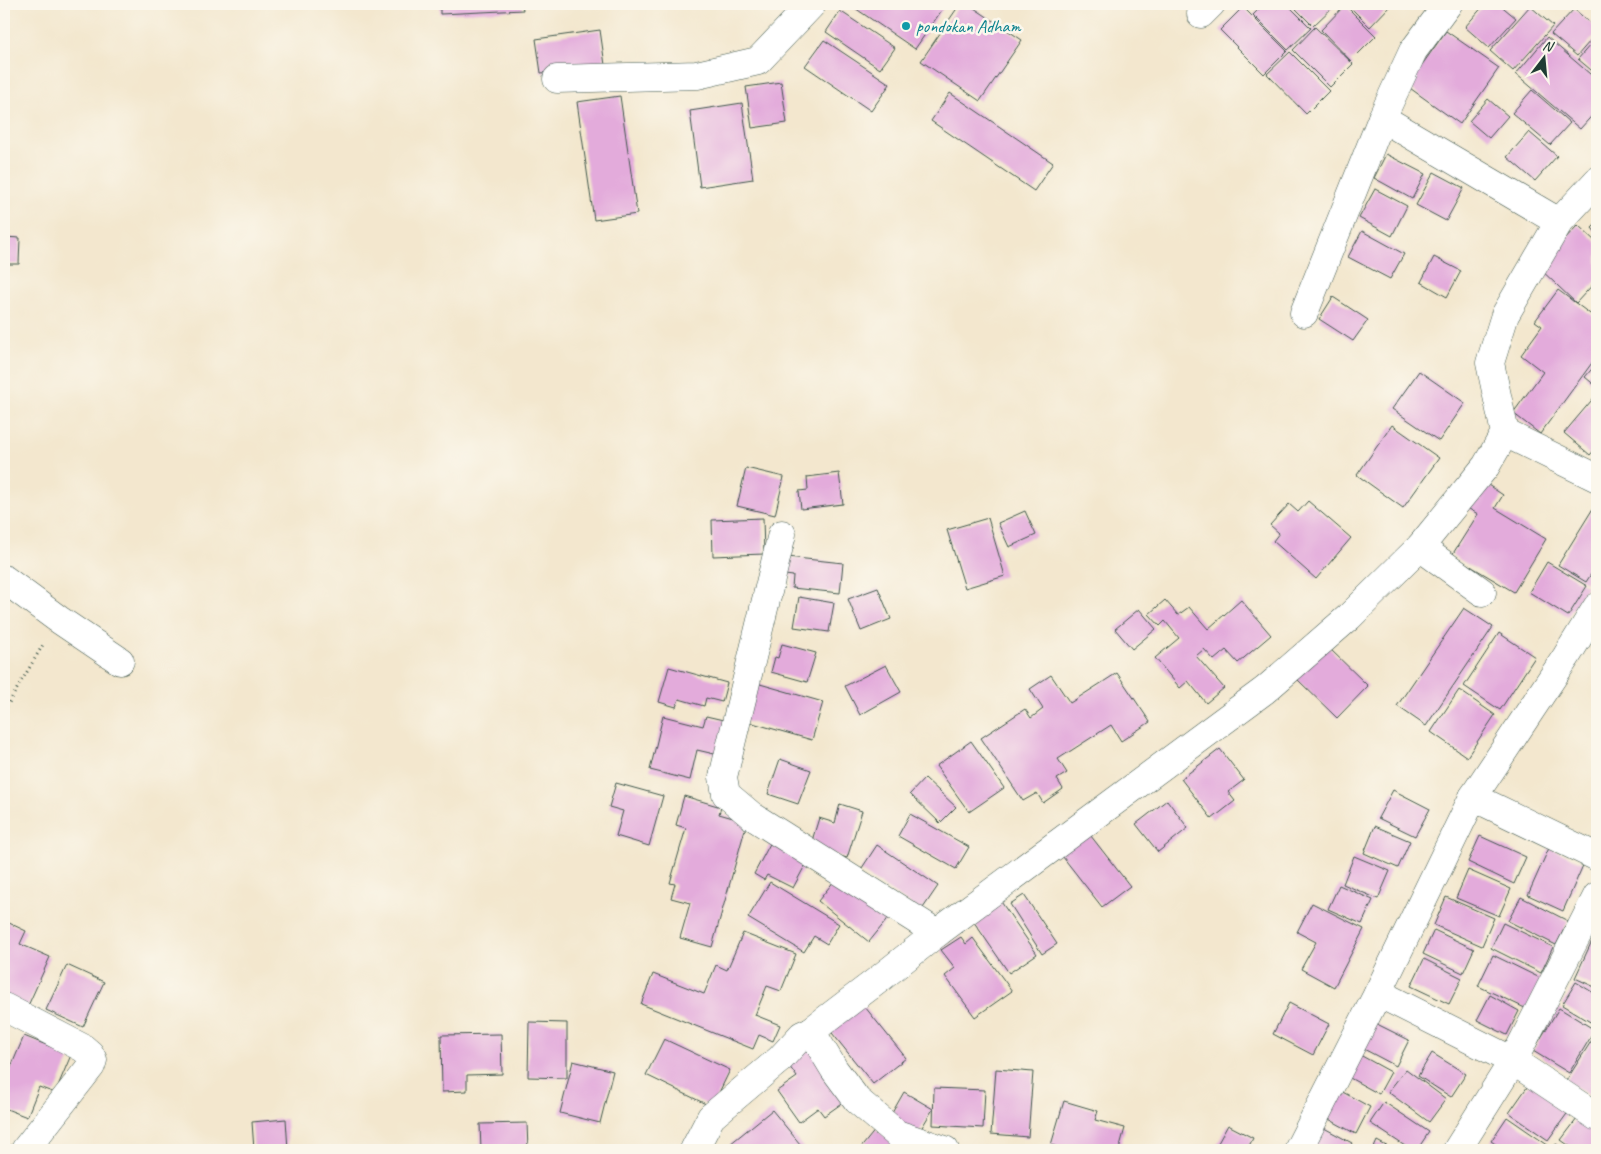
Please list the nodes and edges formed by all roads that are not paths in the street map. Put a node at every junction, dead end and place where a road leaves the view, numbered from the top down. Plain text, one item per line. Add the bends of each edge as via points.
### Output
1 (812, 4) edge
2 (1448, 4) edge
3 (556, 79) dead end
4 (1382, 118) junction
5 (1597, 181) edge
6 (1559, 222) junction
7 (1304, 313) dead end
8 (1505, 433) junction
9 (1593, 470) edge
10 (782, 534) dead end
11 (1420, 547) junction
12 (4, 579) edge
13 (1482, 592) dead end
14 (1597, 607) edge
15 (120, 661) dead end
16 (1474, 797) junction
17 (1597, 857) edge
18 (1597, 896) edge
19 (937, 933) junction
20 (1378, 993) junction
21 (4, 1007) edge
22 (812, 1031) junction
23 (1513, 1061) junction
24 (1597, 1117) edge
25 (25, 1150) edge
26 (694, 1150) edge
27 (945, 1150) edge
28 (1298, 1150) edge
29 (1457, 1150) edge

1 - 3 street via 758,61 697,75
2 - 4 street via 1413,51
4 - 6 street
4 - 7 street
5 - 6 street
6 - 8 street via 1505,315 1490,363
8 - 9 street
8 - 11 street via 1486,466
10 - 19 street via 723,778 726,794 752,816
11 - 13 street
11 - 19 street via 1349,617 1265,690
12 - 15 street
14 - 16 street
16 - 17 street
16 - 20 street
18 - 23 street
19 - 22 street
20 - 23 street
20 - 28 street
21 - 25 street via 83,1048 93,1060
22 - 26 street via 802,1035 780,1059 711,1117
22 - 27 street via 851,1092 869,1111 897,1134
23 - 24 street
23 - 29 street

